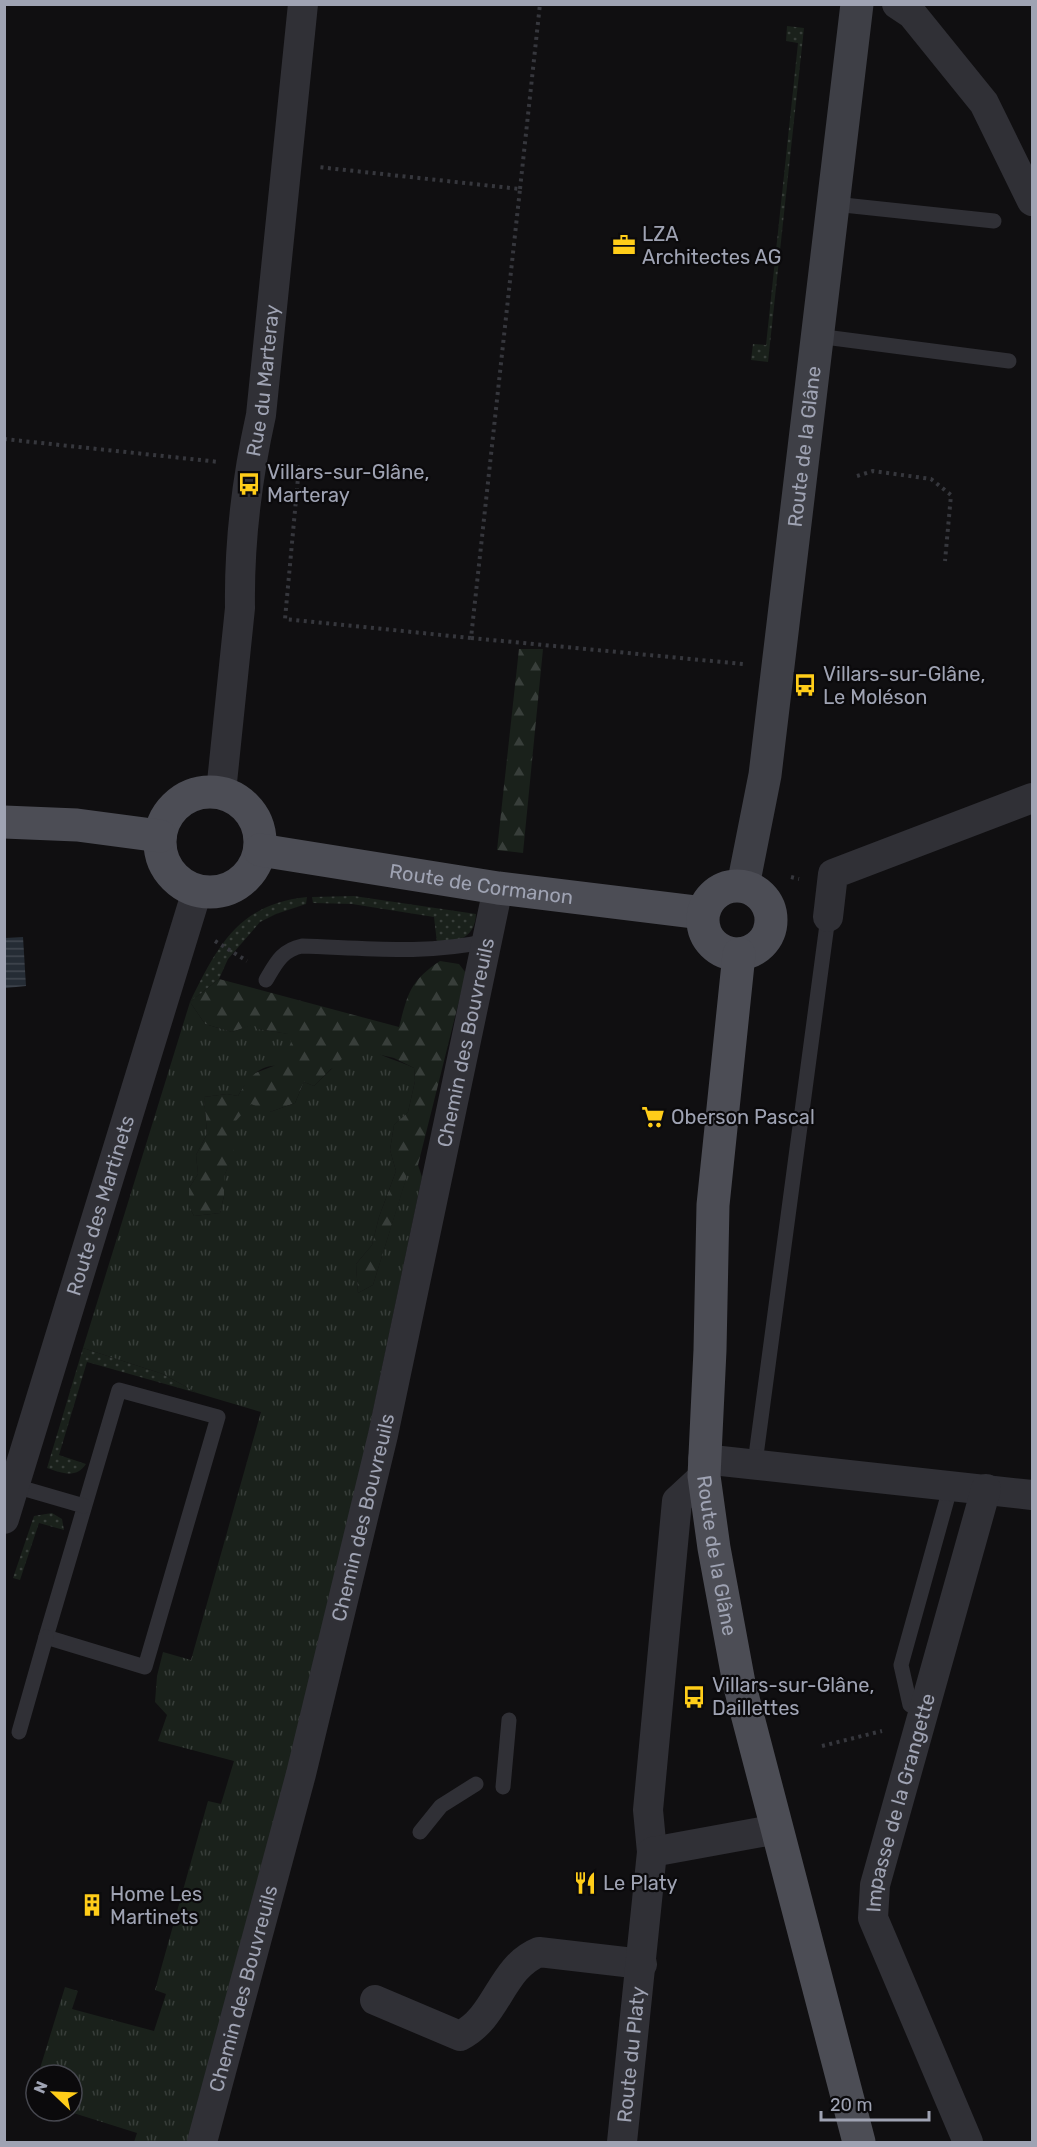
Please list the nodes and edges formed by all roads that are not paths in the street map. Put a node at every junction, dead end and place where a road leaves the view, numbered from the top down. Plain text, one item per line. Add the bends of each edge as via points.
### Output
1 (303, 4) edge
2 (857, 4) edge
3 (897, 4) edge
4 (1032, 201) edge
5 (834, 204) junction
6 (994, 221) dead end
7 (817, 336) junction
8 (1009, 361) dead end
9 (221, 792) junction
10 (1032, 798) edge
11 (4, 822) edge
12 (160, 836) junction
13 (260, 850) junction
14 (743, 886) junction
15 (498, 888) junction
16 (197, 891) junction
17 (704, 913) junction
18 (828, 917) joint
19 (487, 941) junction
20 (739, 954) junction
21 (266, 980) dead end
22 (755, 1463) junction
23 (704, 1467) junction
24 (15, 1485) junction
25 (951, 1485) junction
26 (986, 1489) junction
27 (1032, 1495) edge
28 (84, 1506) junction
29 (4, 1519) edge
30 (46, 1637) junction
31 (910, 1705) dead end
32 (509, 1720) dead end
33 (19, 1732) dead end
34 (476, 1784) dead end
35 (503, 1787) dead end
36 (778, 1830) junction
37 (420, 1832) dead end
38 (652, 1852) junction
39 (642, 1964) junction
40 (375, 2000) dead end
41 (202, 2142) edge
42 (622, 2142) edge
43 (860, 2142) edge
44 (968, 2142) edge

1 - 9 street, Rue du Marteray via 261,415 250,465
2 - 5 main road, Route de la Glâne
3 - 4 street via 912,14 984,103
5 - 6 lane
5 - 7 main road, Route de la Glâne
7 - 8 lane
7 - 14 main road, Route de la Glâne via 765,775
9 - 12 main road via 200,792 181,800 167,816
9 - 13 main road via 252,813 259,831
10 - 18 street via 833,874
11 - 12 main road via 77,825
12 - 16 main road via 161,854 168,870
13 - 15 main road, Route de Cormanon
13 - 16 main road via 253,870 238,884 218,892
14 - 17 main road via 718,891
14 - 20 main road via 762,897 771,916 766,937 750,952
15 - 17 main road, Route de Cormanon
15 - 19 street, Chemin des Bouvreuils
16 - 24 street, Route des Martinets
17 - 20 main road via 704,929 711,943 724,952
18 - 22 lane
19 - 21 lane via 441,949 302,946 282,955
19 - 41 street, Chemin des Bouvreuils via 383,1435 301,1774
20 - 23 main road, Route de la Glâne via 713,1204
22 - 23 street
22 - 25 street
23 - 36 main road, Route de la Glâne via 714,1548 739,1683
23 - 38 street, Route du Platy via 677,1501 648,1810
24 - 28 lane
24 - 29 street, Route des Martinets
25 - 26 street
25 - 31 lane via 901,1665
26 - 27 street
26 - 44 street, Impasse de la Grangette via 875,1885 873,1918
28 - 30 lane
28 - 30 lane via 119,1390 218,1417 145,1667
30 - 33 lane
32 - 35 lane
34 - 37 lane via 441,1806
36 - 38 street
36 - 43 main road, Route de la Glâne
38 - 39 street, Route du Platy
39 - 40 street, Route du Platy via 538,1952 523,1958 475,2028 460,2036
39 - 42 street, Route du Platy

